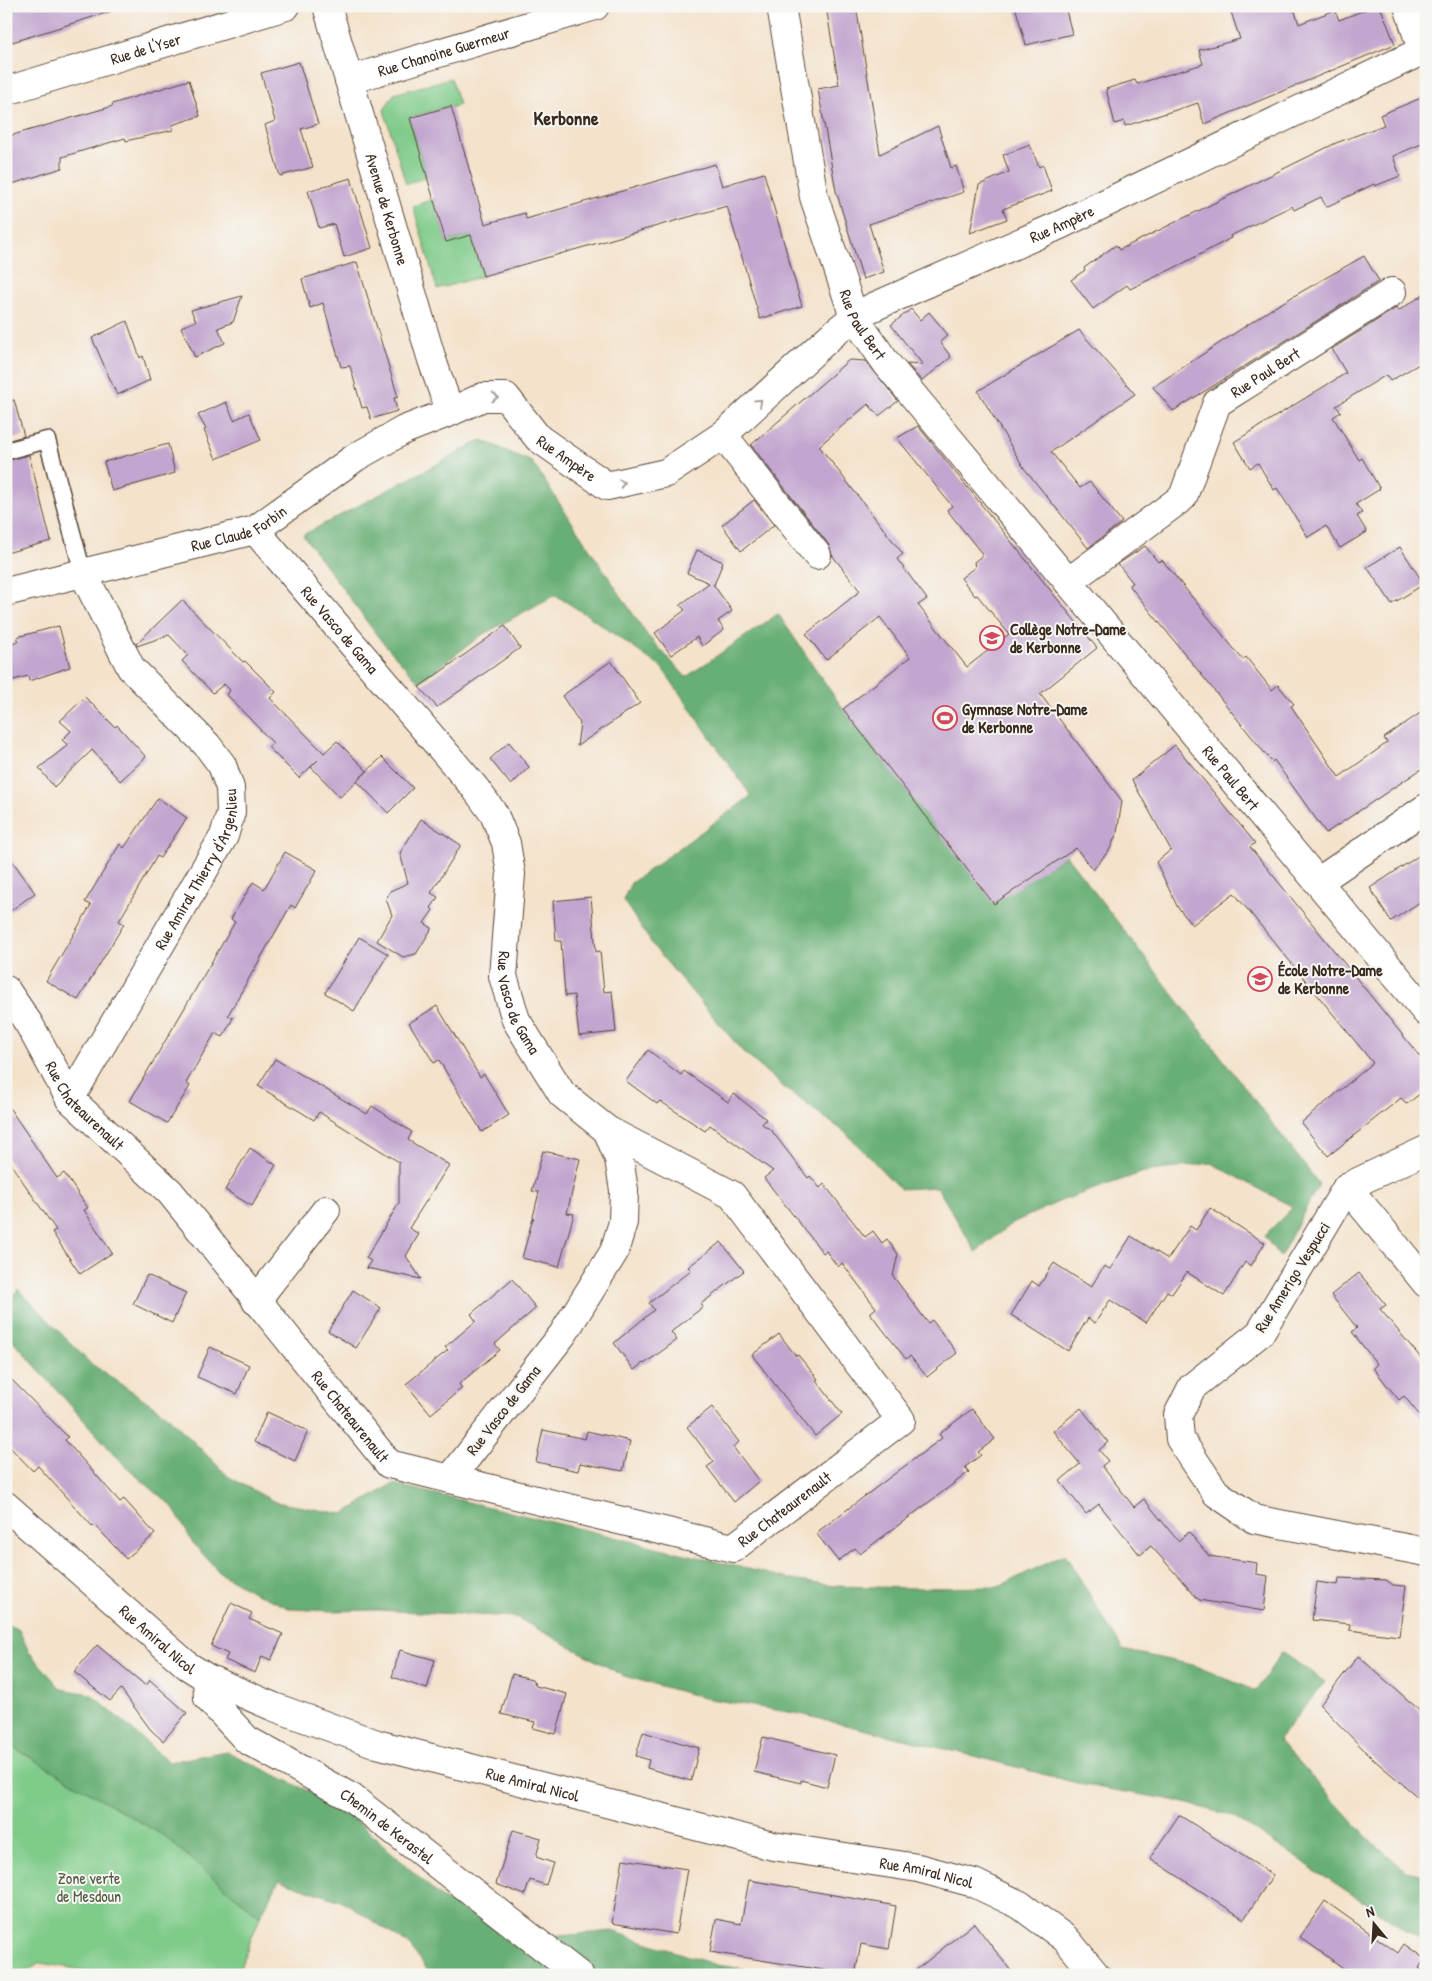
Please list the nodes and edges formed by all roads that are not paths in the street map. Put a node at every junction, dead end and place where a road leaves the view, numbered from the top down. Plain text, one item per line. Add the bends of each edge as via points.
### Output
1 (286, 6) edge
2 (327, 6) edge
3 (595, 6) edge
4 (781, 6) edge
5 (1408, 6) edge
6 (1424, 50) edge
7 (349, 80) junction
8 (6, 91) edge
9 (1392, 292) dead end
10 (854, 317) junction
11 (450, 412) junction
12 (723, 436) junction
13 (6, 451) edge
14 (255, 530) junction
15 (817, 555) dead end
16 (83, 573) junction
17 (1068, 582) junction
18 (6, 592) edge
19 (1426, 808) edge
20 (1319, 882) junction
21 (6, 990) edge
22 (1426, 1012) edge
23 (70, 1100) junction
24 (607, 1130) junction
25 (1426, 1150) edge
26 (1347, 1187) junction
27 (326, 1210) dead end
28 (1426, 1283) edge
29 (256, 1301) junction
30 (450, 1479) junction
31 (6, 1506) edge
32 (1426, 1552) edge
33 (207, 1678) junction
34 (579, 1975) edge
35 (1096, 1975) edge

1 - 8 street, Rue de l'Yser
2 - 7 street, Avenue de Kerbonne
3 - 7 street, Rue Chanoine Guermeur
4 - 10 street, Rue Paul Bert via 814,197
5 - 6 street
6 - 10 street, Rue Ampère via 1060,225
7 - 11 street, Avenue de Kerbonne
9 - 17 street, Rue Paul Bert via 1217,403 1183,497
12 -> 10 street, Rue Ampère
10 - 17 street, Rue Paul Bert via 887,364
11 -> 12 street, Rue Ampère via 482,397 506,397 538,438 607,486 666,473
11 - 14 street, Rue Claude Forbin via 404,430 356,457
12 - 15 street
13 - 16 lane via 47,440
14 - 16 street, Rue Claude Forbin
14 - 24 street, Rue Vasco de Gama via 494,814 506,843 511,874 503,976 516,1020 562,1094
16 - 18 street, Rue Claude Forbin
16 - 23 street, Rue Amiral Thierry d'Argenlieu via 131,668 207,745 222,765 230,788 231,812 224,836
17 - 20 street, Rue Paul Bert
19 - 20 street
20 - 22 street, Rue Paul Bert
21 - 23 street, Rue Chateaurenault via 29,1024
23 - 29 street, Rue Chateaurenault via 170,1192
24 - 30 street, Rue Vasco de Gama via 619,1159 624,1190 623,1222 614,1252 563,1334
24 - 30 street, Rue Chateaurenault via 732,1195 901,1420 733,1548
25 - 26 street
26 - 28 street
26 - 32 street, Rue Amerigo Vespucci via 1260,1333 1192,1387 1178,1415 1180,1439 1216,1494 1254,1519
27 - 29 street
29 - 30 street, Rue Chateaurenault via 389,1464
31 - 33 street, Rue Amiral Nicol via 188,1666
33 - 34 street, Chemin de Kerastel via 208,1698 246,1740 352,1798
33 - 35 street, Rue Amiral Nicol via 274,1707 377,1744 773,1846 918,1868 974,1883 1020,1905 1066,1939

